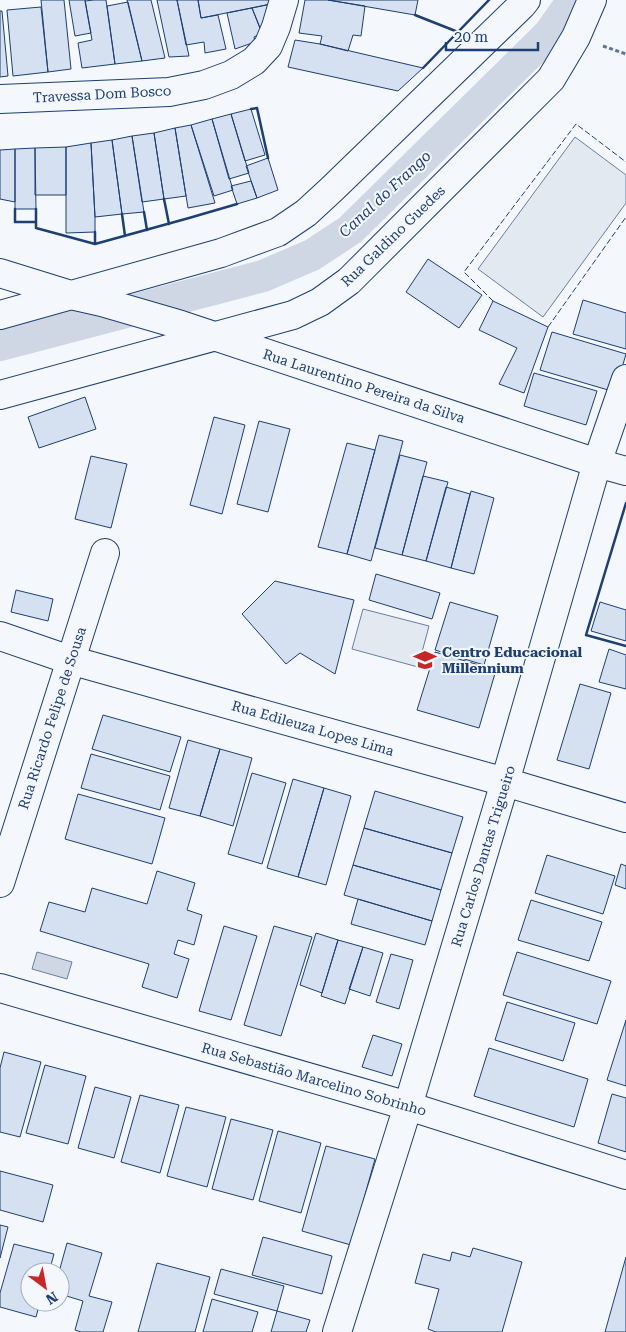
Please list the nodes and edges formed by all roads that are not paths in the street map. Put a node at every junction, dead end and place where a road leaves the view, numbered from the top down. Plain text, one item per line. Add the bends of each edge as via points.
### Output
1 (284, 0) edge
2 (526, 0) edge
3 (592, 0) edge
4 (0, 98) edge
5 (0, 273) edge
6 (71, 295) junction
7 (0, 315) edge
8 (215, 336) junction
9 (626, 379) edge
10 (0, 395) edge
11 (597, 463) junction
12 (626, 471) edge
13 (105, 553) dead end
14 (0, 636) edge
15 (70, 660) junction
16 (505, 782) junction
17 (626, 818) edge
18 (0, 883) edge
19 (0, 988) edge
20 (408, 1106) junction
21 (626, 1175) edge
22 (337, 1332) edge

1 - 4 street, Travessa Dom Bosco via 268,46 254,61 204,86 169,92
2 - 6 street via 332,189 306,213 278,232 221,253
3 - 8 street, Rua Galdino Guedes via 576,38 551,79 349,282 320,302 293,315
5 - 6 street, Rua Laurentino Pereira da Silva
6 - 7 street
6 - 8 street, Rua Laurentino Pereira da Silva
8 - 10 street, Rua Galdino Guedes
8 - 11 street, Rua Laurentino Pereira da Silva
9 - 11 street, Rua Carlos Dantas Trigueiro
11 - 12 street, Rua Laurentino Pereira da Silva
11 - 16 street, Rua Carlos Dantas Trigueiro
13 - 15 street, Rua Ricardo Felipe de Sousa
14 - 15 street, Rua Edileuza Lopes Lima
15 - 16 street, Rua Edileuza Lopes Lima
15 - 18 street, Rua Ricardo Felipe de Sousa
16 - 17 street, Rua Edileuza Lopes Lima
16 - 20 street, Rua Carlos Dantas Trigueiro
19 - 20 street, Rua Sebastião Marcelino Sobrinho
20 - 21 street, Rua Sebastião Marcelino Sobrinho
20 - 22 street, Rua Carlos Dantas Trigueiro

